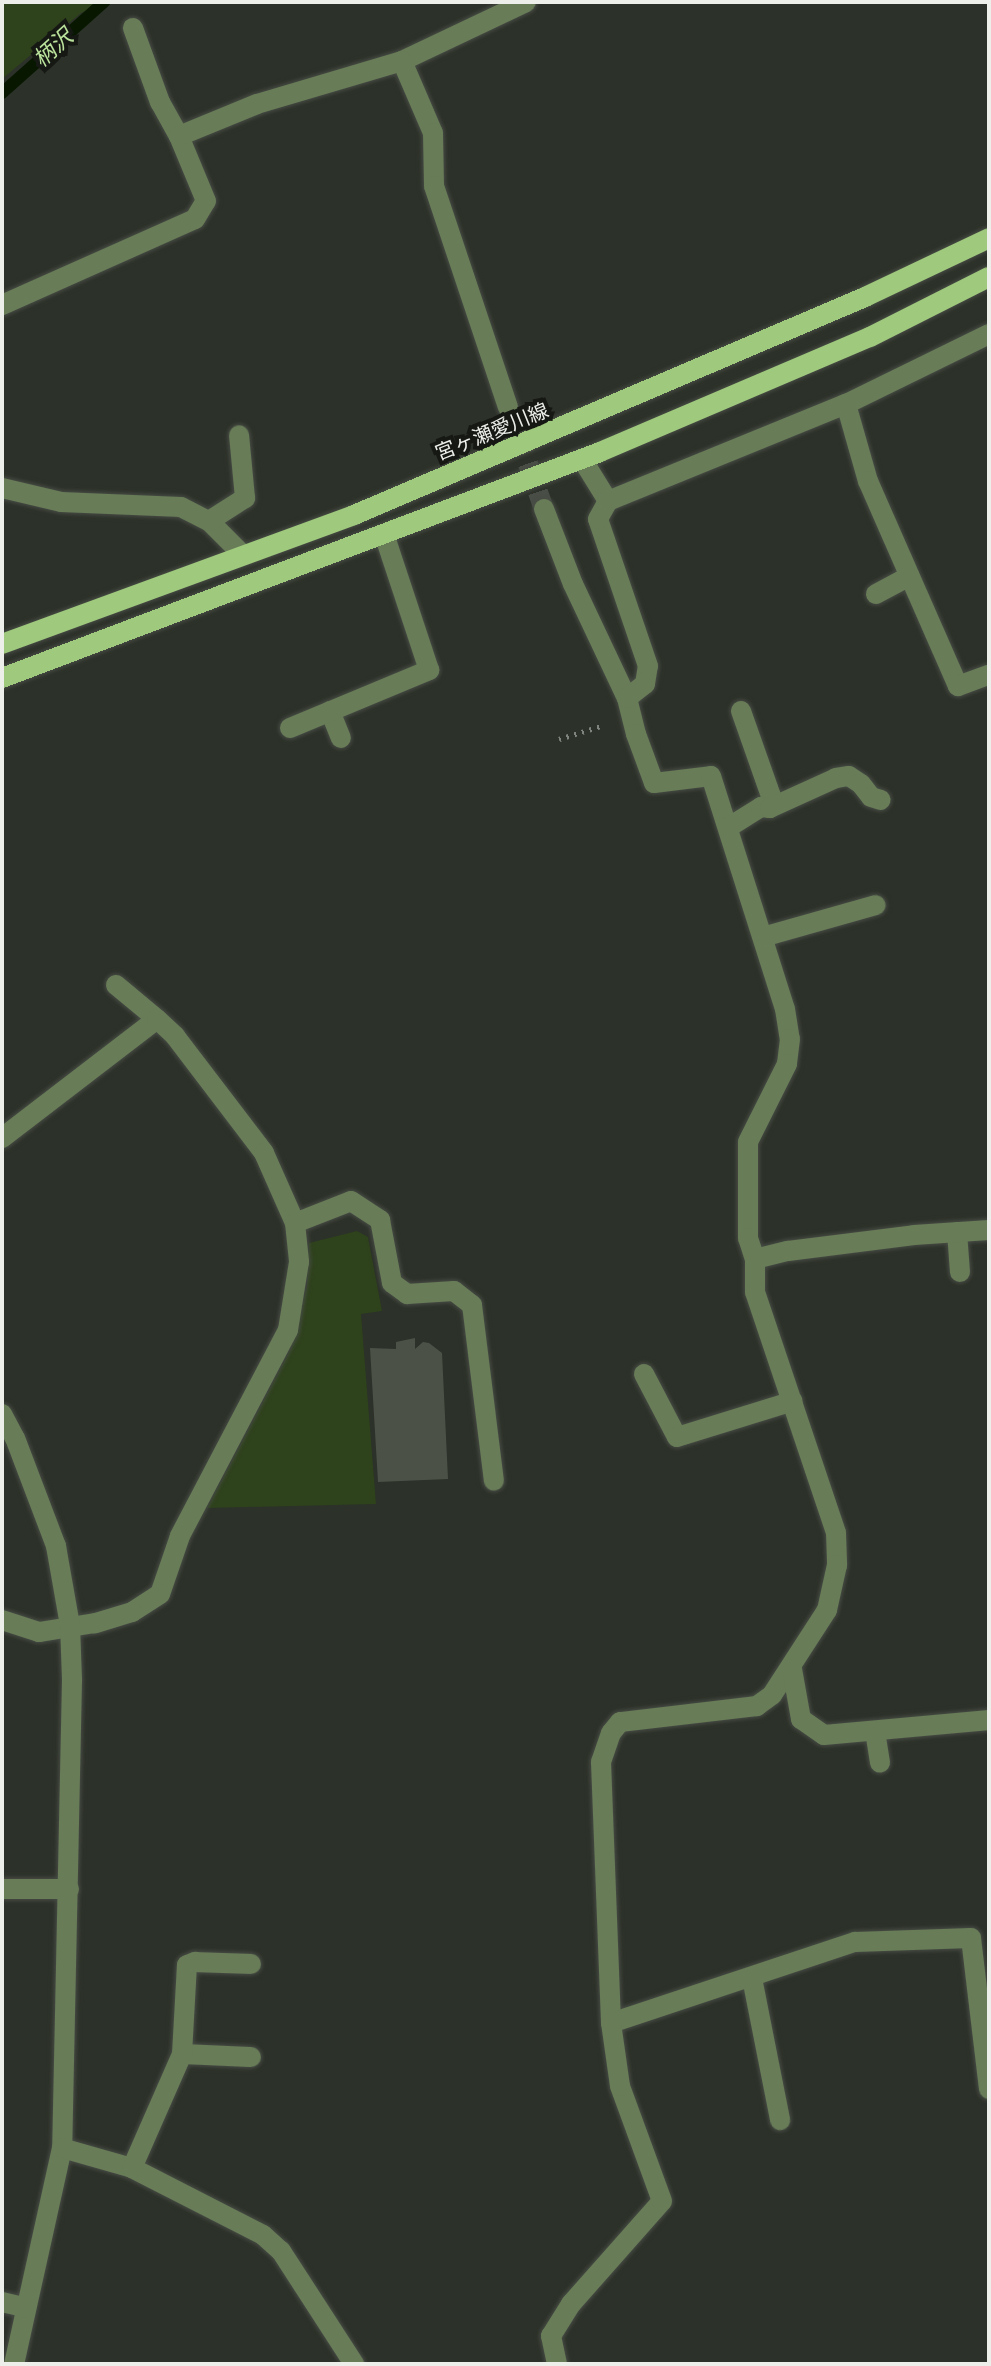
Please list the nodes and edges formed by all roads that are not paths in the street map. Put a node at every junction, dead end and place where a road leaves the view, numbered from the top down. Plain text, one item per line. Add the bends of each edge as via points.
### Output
1 (526, 2) edge
2 (484, 11) edge
3 (133, 28) dead end
4 (402, 61) junction
5 (179, 136) junction
6 (989, 238) edge
7 (989, 277) edge
8 (2, 305) edge
9 (989, 334) edge
10 (846, 404) junction
11 (508, 407) tunnel mouth
12 (239, 435) dead end
13 (582, 459) junction
14 (2, 488) edge
15 (608, 501) junction
16 (544, 509) tunnel mouth
17 (209, 521) junction
18 (384, 534) junction
19 (242, 554) junction
20 (910, 576) junction
21 (876, 594) dead end
22 (2, 644) edge
23 (989, 675) edge
24 (2, 678) edge
25 (629, 707) junction
26 (330, 711) junction
27 (741, 711) dead end
28 (290, 728) dead end
29 (341, 738) dead end
30 (881, 800) dead end
31 (770, 808) junction
32 (729, 827) junction
33 (876, 905) dead end
34 (763, 937) junction
35 (116, 985) dead end
36 (157, 1019) junction
37 (2, 1138) edge
38 (295, 1223) junction
39 (989, 1230) edge
40 (957, 1232) junction
41 (755, 1259) junction
42 (960, 1272) dead end
43 (644, 1374) dead end
44 (793, 1401) junction
45 (2, 1414) edge
46 (494, 1481) dead end
47 (2, 1620) edge
48 (70, 1625) junction
49 (792, 1669) junction
50 (989, 1720) edge
51 (875, 1731) junction
52 (880, 1763) dead end
53 (2, 1889) edge
54 (69, 1889) junction
55 (980, 1937) edge
56 (251, 1964) dead end
57 (752, 1978) junction
58 (611, 2023) junction
59 (182, 2054) junction
60 (251, 2057) dead end
61 (989, 2089) edge
62 (780, 2120) dead end
63 (62, 2148) junction
64 (132, 2168) junction
65 (2, 2302) edge
66 (24, 2307) junction
67 (14, 2364) edge
68 (354, 2364) edge
69 (557, 2364) edge

1 - 2 street
2 - 4 street
3 - 5 street via 160,102
4 - 5 street via 257,104
4 - 11 street via 433,133 434,186
5 - 8 street via 206,201 195,219
6 - 19 main road, 宮ヶ瀬愛川線 via 559,430 354,515
7 - 13 main road via 870,337
9 - 10 street
10 - 15 street
10 - 20 street via 868,481
12 - 17 street via 245,498
13 - 15 street
13 - 18 main road
14 - 17 street via 61,502 181,507
15 - 25 street via 598,519 648,666 645,684
16 - 25 street
17 - 19 street
18 - 24 main road
18 - 26 street via 429,670
19 - 22 main road, 宮ヶ瀬愛川線
20 - 21 street
20 - 23 street via 958,686
25 - 32 street via 654,783 711,776
26 - 28 street
26 - 29 street
27 - 31 street via 771,796
30 - 31 street via 849,776
31 - 32 street via 761,807
32 - 34 street
33 - 34 street
34 - 41 street via 790,1039 787,1064 748,1142 748,1238
35 - 36 street
36 - 37 street
36 - 38 street via 264,1153
38 - 46 street via 351,1201 380,1220 392,1283 407,1294 454,1291 472,1305
38 - 48 street via 299,1262 288,1330 180,1536 160,1594 132,1612
39 - 40 street
40 - 41 street
40 - 42 street
41 - 44 street via 755,1292
43 - 44 street via 677,1437
44 - 49 street via 836,1533 837,1565 827,1610
45 - 48 street via 56,1546
47 - 48 street via 39,1632
48 - 54 street
49 - 51 street via 801,1719 824,1735
49 - 58 street via 757,1706 620,1722 611,1733 601,1762
50 - 51 street
51 - 52 street
53 - 54 street
54 - 63 street
55 - 57 street via 855,1942
55 - 61 street
56 - 59 street via 187,1965
57 - 58 street
57 - 62 street
58 - 69 street via 620,2086 662,2201 564,2315 551,2336
59 - 60 street
59 - 64 street
63 - 64 street
63 - 66 street
64 - 68 street via 234,2218 272,2243
65 - 66 street
66 - 67 street

